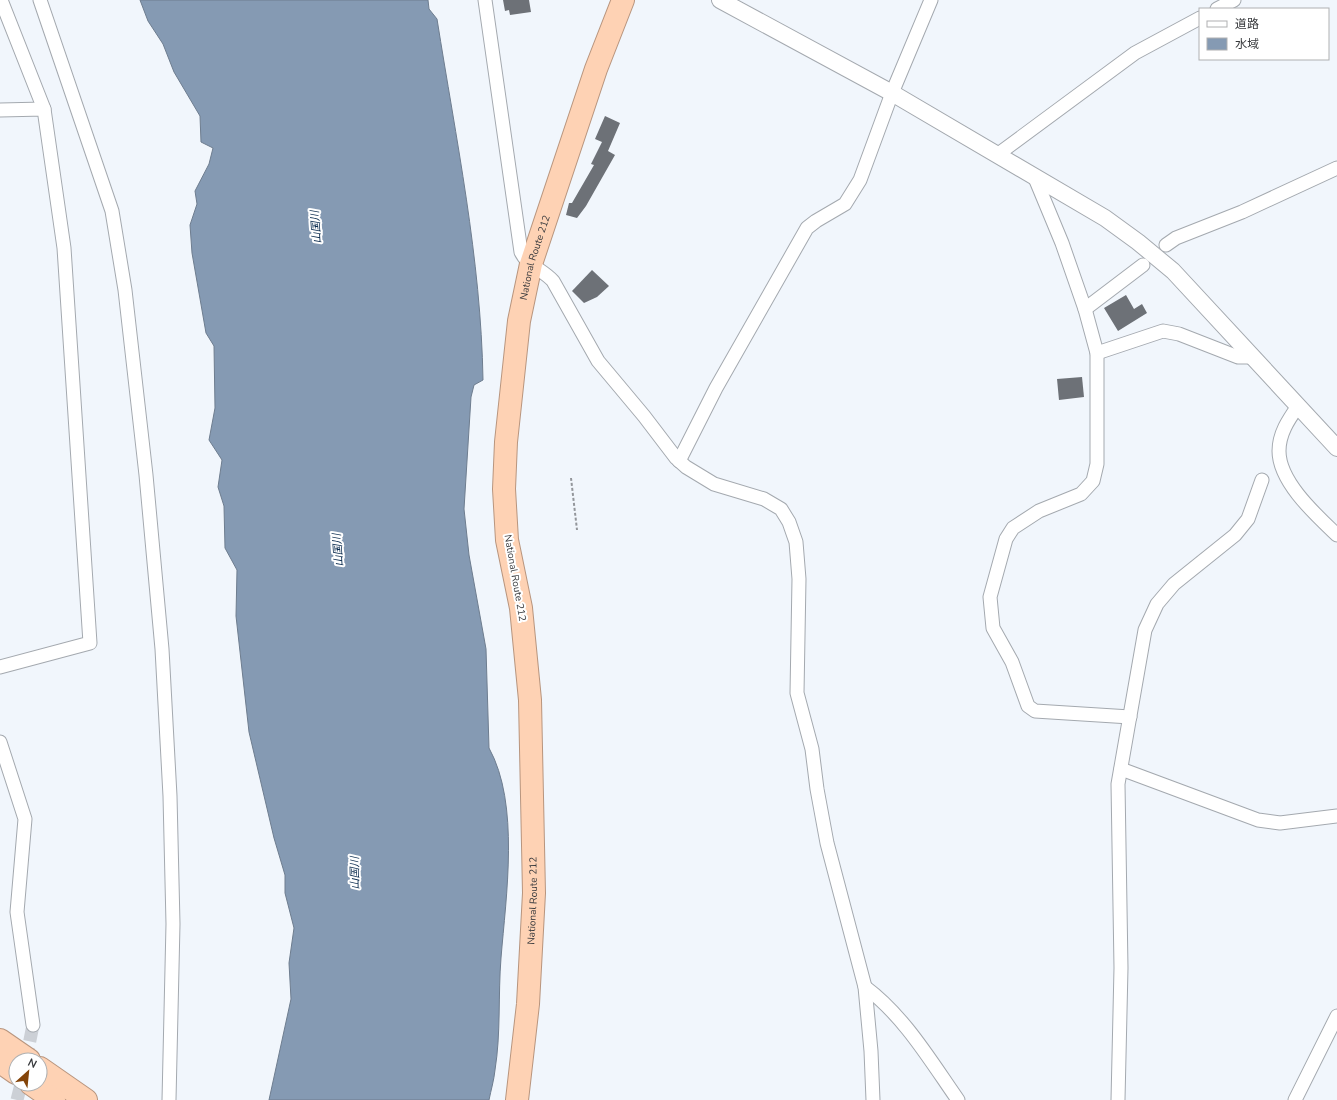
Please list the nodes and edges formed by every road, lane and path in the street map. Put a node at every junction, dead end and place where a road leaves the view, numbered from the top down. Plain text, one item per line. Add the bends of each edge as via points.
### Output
1 (1, 0) edge
2 (40, 0) edge
3 (485, 0) edge
4 (623, 0) edge
5 (720, 0) edge
6 (930, 0) edge
7 (1234, 0) edge
8 (1219, 8) edge
9 (1199, 19) edge
10 (892, 93) junction
11 (44, 109) junction
12 (0, 110) edge
13 (997, 155) junction
14 (1337, 168) edge
15 (1035, 178) junction
16 (1166, 245) dead end
17 (530, 264) junction
18 (1143, 265) dead end
19 (1085, 309) junction
20 (1097, 353) junction
21 (1254, 357) junction
22 (1298, 406) junction
23 (1337, 448) edge
24 (679, 461) junction
25 (571, 478) dead end
26 (1262, 480) dead end
27 (577, 530) dead end
28 (1337, 535) edge
29 (0, 668) edge
30 (1130, 717) junction
31 (0, 742) edge
32 (1121, 769) junction
33 (1337, 816) edge
34 (865, 987) junction
35 (1337, 1016) edge
36 (33, 1025) tunnel mouth
37 (0, 1040) edge
38 (17, 1052) edge
39 (48, 1074) edge
40 (42, 1092) edge
41 (54, 1100) edge
42 (86, 1100) edge
43 (169, 1100) edge
44 (516, 1100) edge
45 (873, 1100) edge
46 (958, 1100) edge
47 (1118, 1100) edge
48 (1295, 1100) edge

1 - 11 street
2 - 43 street via 112,211 129,321 160,633 170,796 173,924
3 - 17 street via 521,252
4 - 17 highway, National Route 212 via 596,69
5 - 10 street
6 - 10 street
7 - 8 street
9 - 13 street via 1135,53
10 - 13 street
10 - 24 street via 860,180 845,204 807,228 716,388
11 - 12 street
11 - 29 street via 64,248 90,643
13 - 15 street
14 - 16 street via 1242,212 1176,238
15 - 19 street via 1062,243
15 - 21 street via 1105,218 1138,242 1173,271
17 - 24 street via 543,271 553,281 598,361
17 - 44 highway, National Route 212 via 515,355 504,489 507,540 521,608 530,700 534,893 528,1004
18 - 19 street
19 - 20 street
20 - 21 street via 1163,332 1179,334 1238,358
20 - 30 street via 1097,464 1093,481 1081,494 1039,511 1013,528 1006,539 990,597 993,628 1012,662 1028,706 1035,711
21 - 22 street
22 - 23 street
22 - 28 street via 1287,421 1281,436 1279,451 1283,469 1297,493
24 - 34 street via 714,484 764,499 781,509 789,522 796,542 799,579 797,693 812,749 827,843
25 - 27 path
26 - 30 street via 1248,519 1235,536 1174,584 1157,604 1145,630
30 - 32 street
31 - 36 street via 25,819 17,912
32 - 33 street via 1258,820 1280,823
32 - 47 street via 1118,784 1121,968
34 - 45 street
34 - 46 street via 881,999 915,1038
35 - 48 street
37 - 38 highway
39 - 42 highway
40 - 41 highway

